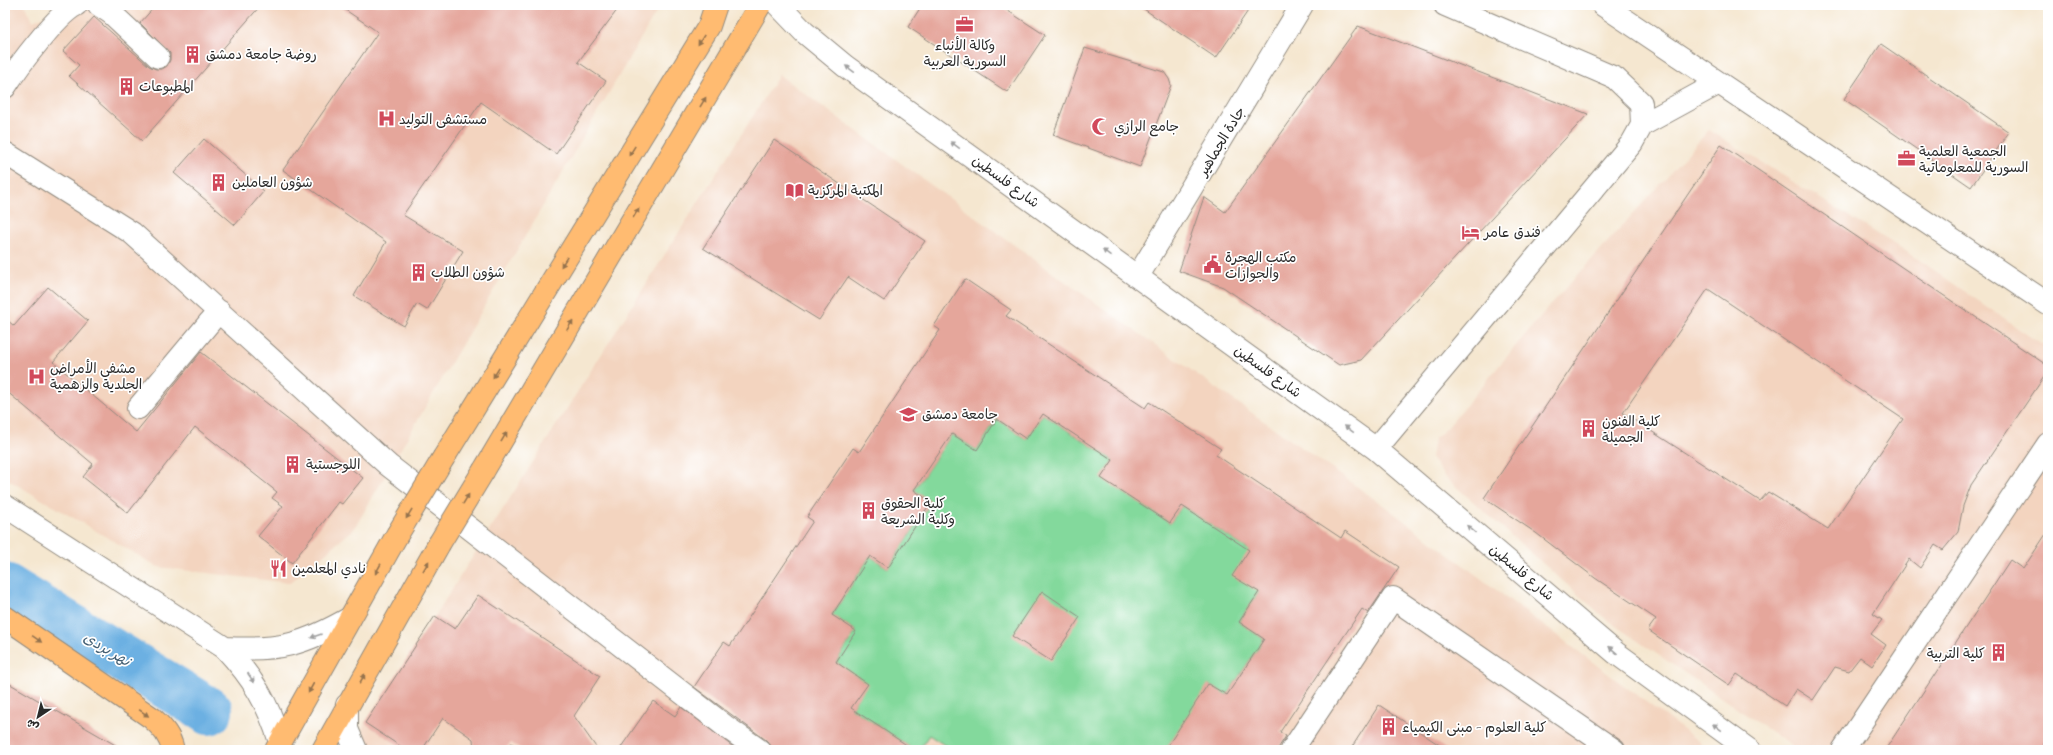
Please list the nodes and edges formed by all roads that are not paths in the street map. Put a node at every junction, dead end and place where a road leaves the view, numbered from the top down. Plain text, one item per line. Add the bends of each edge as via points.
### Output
1 (76, 5) edge
2 (99, 5) edge
3 (716, 5) edge
4 (760, 5) edge
5 (778, 5) edge
6 (1302, 5) edge
7 (1485, 5) edge
8 (1603, 5) edge
9 (1451, 8) edge
10 (158, 57) dead end
11 (1719, 83) junction
12 (5, 87) edge
13 (1642, 125) junction
14 (5, 152) edge
15 (1138, 276) junction
16 (2048, 304) edge
17 (219, 311) junction
18 (138, 408) dead end
19 (2048, 444) edge
20 (1376, 449) junction
21 (5, 506) edge
22 (5, 617) edge
23 (350, 618) junction
24 (225, 648) junction
25 (347, 705) junction
26 (173, 746) edge
27 (278, 746) edge
28 (323, 750) edge
29 (356, 750) edge
30 (760, 750) edge
31 (1292, 750) edge
32 (1614, 750) edge
33 (1749, 750) edge
34 (1843, 750) edge

1 - 12 street via 63,14
2 - 10 street
3 -> 23 main road, bridge via 709,26 444,457
25 -> 4 main road, bridge via 439,544
15 -> 5 street, شارع فلسطين via 845,66 804,32
6 - 15 street, جادة الجماهير
7 - 9 street
8 - 11 street
9 - 13 street via 1615,78 1641,103
11 - 13 street
11 - 16 street
13 - 20 street via 1632,143
14 - 17 street via 132,232
20 -> 15 street, شارع فلسطين
17 - 18 street
17 - 30 street via 388,464 724,726
19 - 34 street
33 -> 20 street, شارع فلسطين via 1616,652
21 - 24 street
22 -> 26 main road via 152,718 162,726
23 -> 24 street via 322,634 290,645 258,650
23 -> 27 main road
24 -> 27 street via 244,668 260,691 272,716
25 - 28 main road
25 - 29 street via 347,729
31 - 32 street via 1394,598

